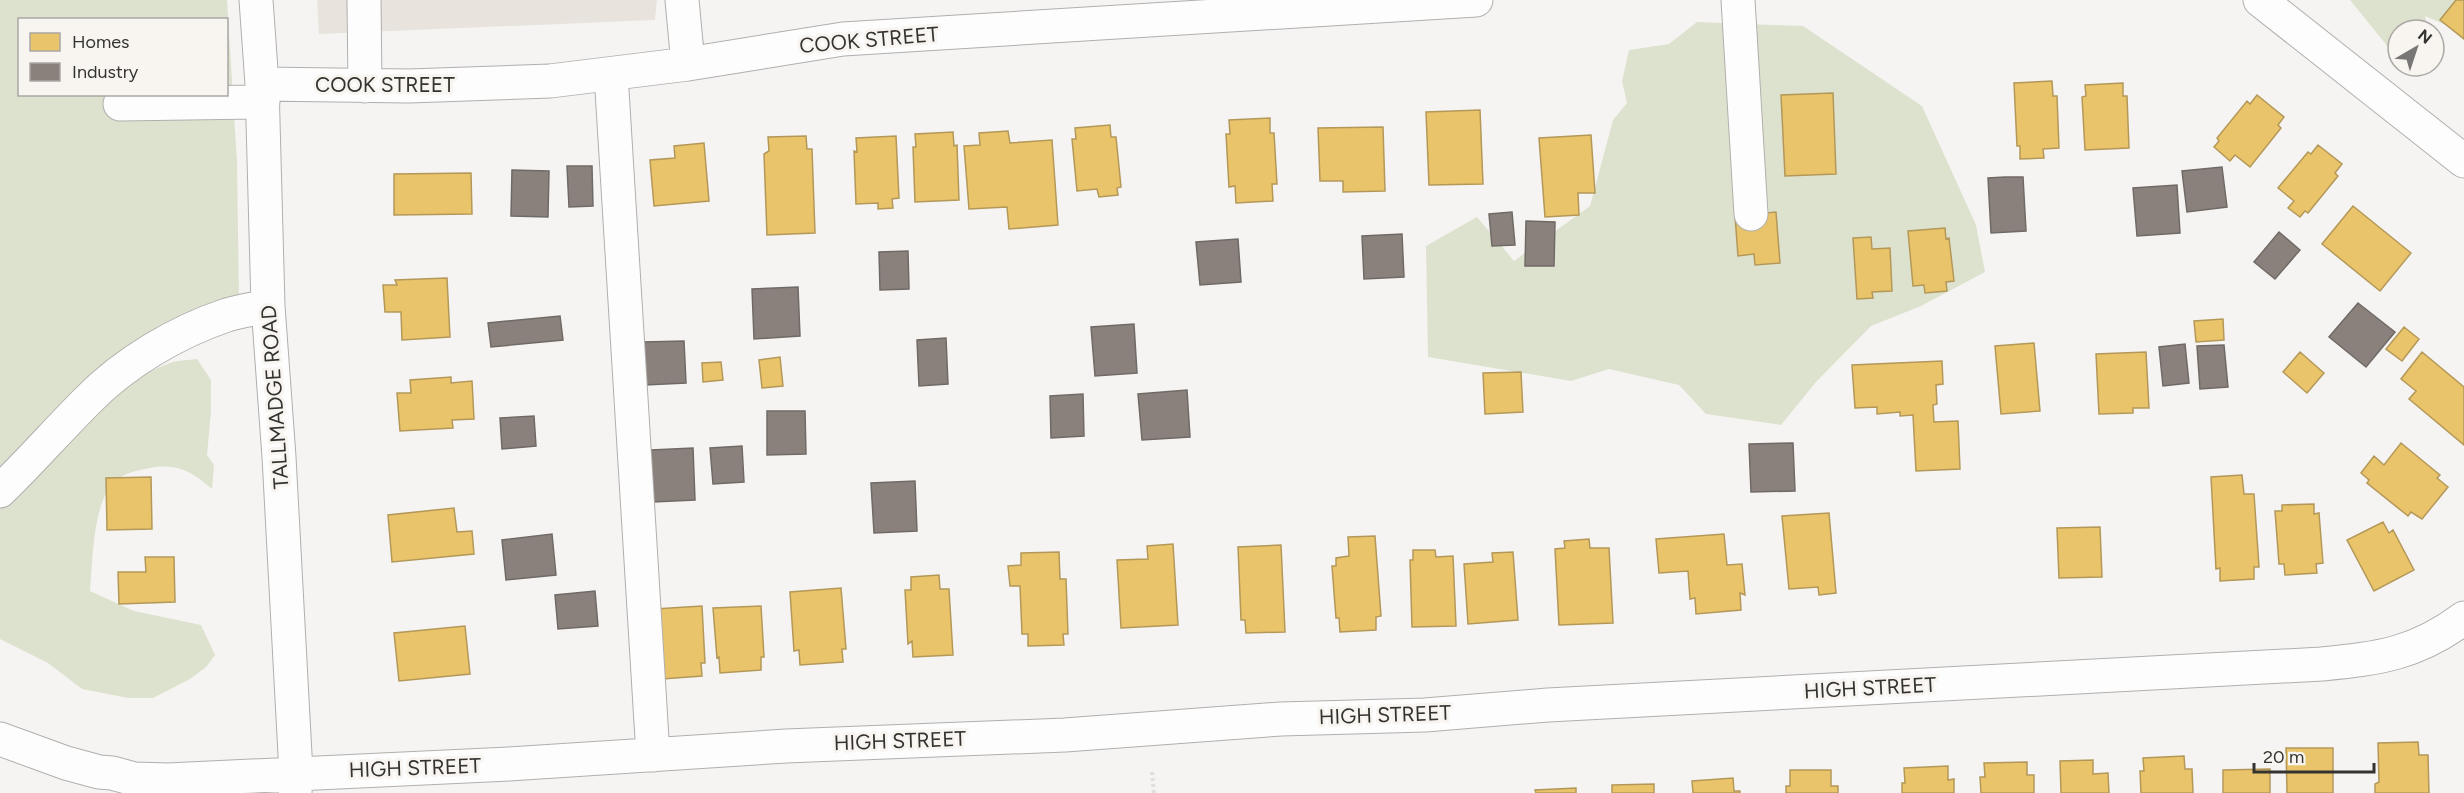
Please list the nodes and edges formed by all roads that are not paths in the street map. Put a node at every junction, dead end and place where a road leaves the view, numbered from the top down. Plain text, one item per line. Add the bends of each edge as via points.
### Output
1 (256, 0) edge
2 (364, 0) edge
3 (682, 0) edge
4 (1476, 0) edge
5 (1737, 0) edge
6 (2260, 0) edge
7 (688, 64) junction
8 (611, 74) junction
9 (365, 86) junction
10 (262, 93) junction
11 (223, 96) edge
12 (228, 96) edge
13 (120, 104) dead end
14 (2464, 160) edge
15 (1751, 214) dead end
16 (268, 306) junction
17 (0, 491) edge
18 (2464, 618) edge
19 (0, 739) edge
20 (653, 754) junction
21 (296, 783) edge
22 (153, 786) edge

1 - 10 street, TALLMADGE ROAD
2 - 9 street
3 - 7 street
4 - 7 street, COOK STREET via 843,39
5 - 15 street
6 - 14 street
7 - 8 street, COOK STREET
8 - 9 street, COOK STREET via 550,81
8 - 20 street
9 - 10 street, COOK STREET
10 - 12 street, COOK STREET
10 - 16 street, TALLMADGE ROAD
11 - 13 street, COOK STREET
16 - 17 street via 195,328 140,357 88,400
16 - 21 street, TALLMADGE ROAD
18 - 20 street, HIGH STREET via 2411,649 2374,659 2322,664 1065,735
19 - 22 street, HIGH STREET
20 - 21 street, HIGH STREET
21 - 22 street, HIGH STREET

